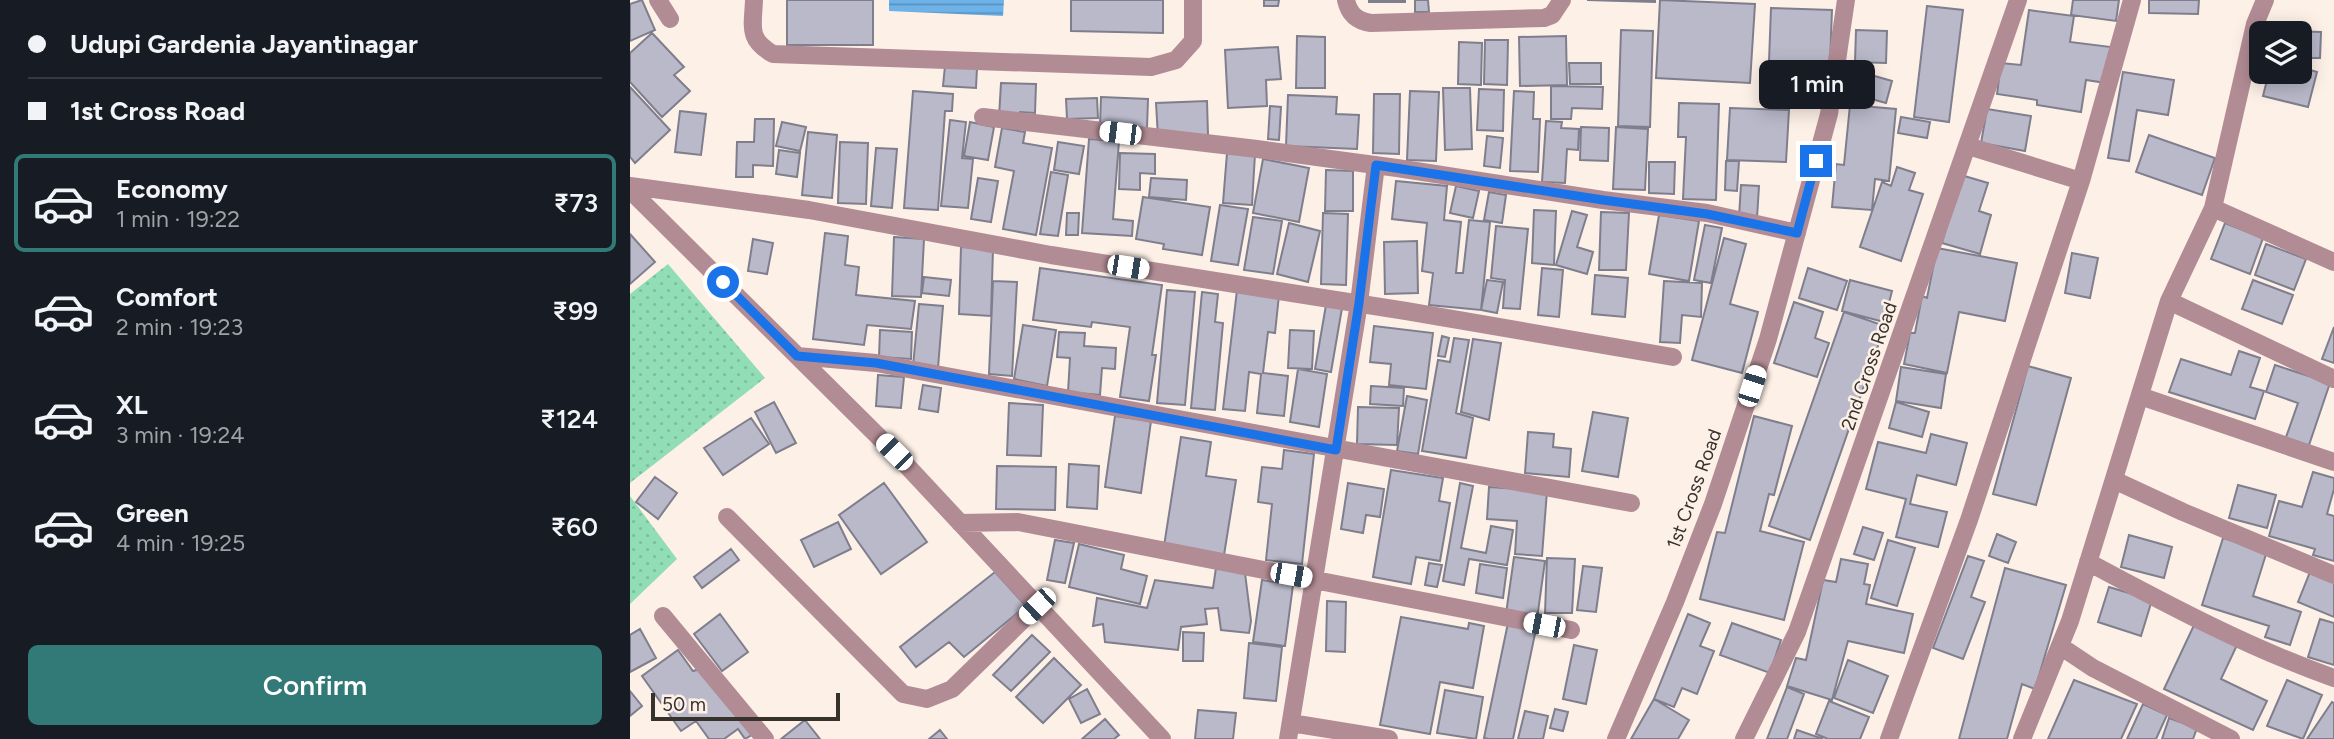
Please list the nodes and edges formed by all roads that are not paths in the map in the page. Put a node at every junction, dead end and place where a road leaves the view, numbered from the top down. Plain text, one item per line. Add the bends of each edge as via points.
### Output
1 (658, 0) edge
2 (754, 0) edge
3 (1193, 0) edge
4 (1346, 0) edge
5 (1562, 0) edge
6 (1846, 0) edge
7 (2018, 0) edge
8 (2132, 0) edge
9 (2265, 0) edge
10 (670, 19) dead end
11 (983, 117) dead end
12 (1968, 146) junction
13 (1376, 165) junction
14 (2081, 181) junction
15 (630, 188) edge
16 (2213, 208) junction
17 (1797, 233) junction
18 (2334, 262) edge
19 (2169, 302) junction
20 (1359, 303) junction
21 (797, 356) junction
22 (1673, 357) dead end
23 (2334, 379) edge
24 (2140, 396) junction
25 (1336, 450) junction
26 (2334, 462) edge
27 (2114, 480) junction
28 (1631, 503) dead end
29 (727, 517) dead end
30 (960, 523) junction
31 (2088, 562) junction
32 (2334, 575) edge
33 (1315, 579) junction
34 (1037, 606) junction
35 (663, 616) dead end
36 (1571, 630) dead end
37 (2060, 646) junction
38 (2334, 678) edge
39 (1289, 731) edge
40 (765, 739) edge
41 (1162, 739) edge
42 (1389, 739) edge
43 (1616, 739) edge
44 (1744, 739) edge
45 (1889, 739) edge
46 (2021, 739) edge
47 (2231, 739) edge

1 - 10 street
2 - 3 street via 752,35 760,47 773,54 1151,68 1176,60 1193,41
4 - 5 street via 1359,21 1371,23 1545,18
6 - 17 street, 1st Cross Road via 1829,114
7 - 12 street, 2nd Cross Road
8 - 14 street
9 - 16 street via 2255,24
11 - 13 street
12 - 14 street
12 - 44 street, 2nd Cross Road via 1797,632
13 - 17 street via 1707,214
13 - 20 street
14 - 45 street via 1969,520
15 - 20 street via 809,210
15 - 21 street
16 - 18 street
16 - 19 street
17 - 43 street, 1st Cross Road via 1768,339 1713,504
19 - 23 street
19 - 24 street
20 - 22 street
20 - 25 street
21 - 25 street via 889,365
21 - 30 street
24 - 26 street
24 - 27 street
25 - 28 street
25 - 33 street
27 - 31 street
27 - 32 street
29 - 34 street via 903,694 926,699 952,689
30 - 33 street via 1018,522
30 - 34 street
31 - 37 street
31 - 38 street via 2274,655
33 - 36 street
33 - 39 street
34 - 41 street
35 - 40 street
37 - 46 street
37 - 47 street via 2093,668
39 - 42 street

